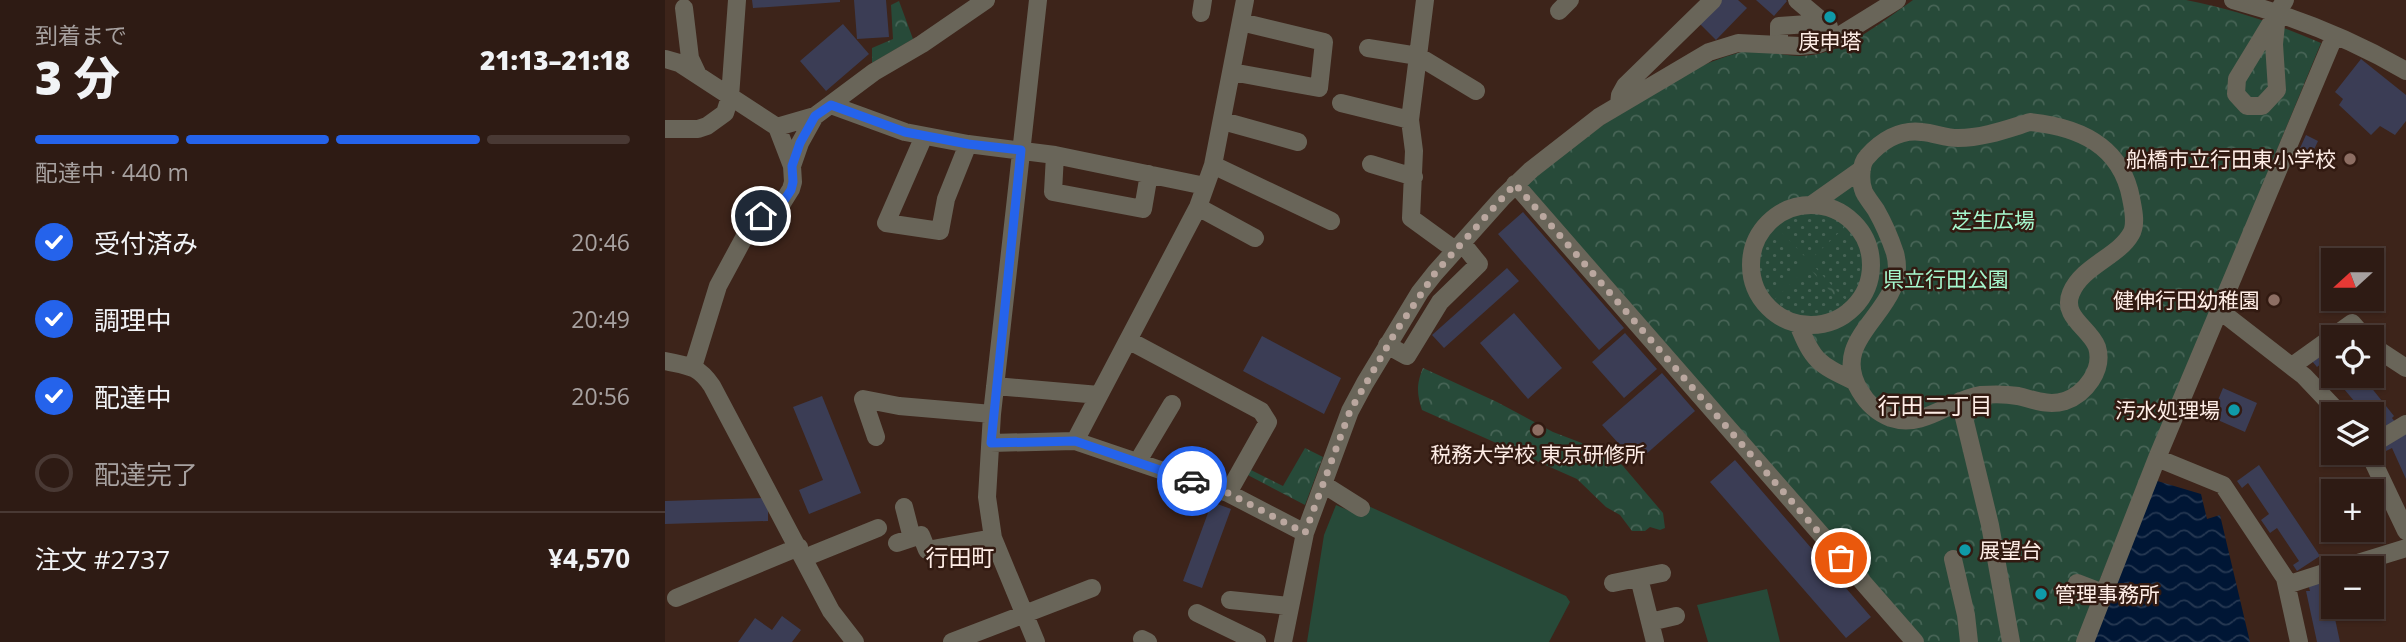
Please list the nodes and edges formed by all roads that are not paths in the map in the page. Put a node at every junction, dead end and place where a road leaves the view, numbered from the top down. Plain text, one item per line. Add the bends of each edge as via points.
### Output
1 (737, 0) edge
2 (986, 0) edge
3 (1038, 0) edge
4 (1245, 0) edge
5 (1425, 0) edge
6 (1713, 0) edge
7 (1797, 0) edge
8 (1897, 0) edge
9 (2232, 0) edge
10 (2281, 7) edge
11 (684, 8) dead end
12 (1241, 23) junction
13 (1839, 36) junction
14 (2334, 37) junction
15 (1368, 48) dead end
16 (1418, 55) junction
17 (665, 59) edge
18 (2406, 71) edge
19 (1232, 72) junction
20 (698, 75) junction
21 (1476, 90) dead end
22 (730, 97) junction
23 (1342, 103) dead end
24 (1619, 104) junction
25 (831, 105) junction
26 (815, 116) junction
27 (1410, 120) junction
28 (1223, 121) junction
29 (776, 127) junction
30 (665, 129) edge
31 (923, 136) junction
32 (1298, 142) dead end
33 (968, 144) junction
34 (1021, 150) junction
35 (1055, 155) junction
36 (1213, 164) junction
37 (1371, 164) dead end
38 (792, 166) junction
39 (1862, 169) junction
40 (1149, 174) junction
41 (1414, 177) junction
42 (1515, 184) junction
43 (1205, 186) junction
44 (1811, 205) junction
45 (1198, 207) junction
46 (1331, 221) dead end
47 (1255, 238) dead end
48 (1458, 247) junction
49 (2219, 310) junction
50 (1798, 324) junction
51 (1128, 340) junction
52 (1388, 345) junction
53 (2321, 345) edge
54 (2384, 354) edge
55 (665, 361) edge
56 (2291, 366) junction
57 (693, 367) junction
58 (2406, 368) edge
59 (1854, 381) junction
60 (995, 386) junction
61 (1099, 395) junction
62 (1960, 401) junction
63 (2329, 402) edge
64 (1172, 404) dead end
65 (992, 414) junction
66 (2406, 424) edge
67 (876, 437) dead end
68 (2384, 437) edge
69 (1075, 441) junction
70 (991, 443) junction
71 (2158, 458) junction
72 (1138, 461) junction
73 (2375, 465) edge
74 (1323, 484) junction
75 (1228, 493) junction
76 (904, 507) dead end
77 (1361, 508) dead end
78 (879, 528) dead end
79 (2406, 531) edge
80 (1305, 533) junction
81 (993, 538) junction
82 (2406, 548) edge
83 (802, 553) junction
84 (2380, 556) edge
85 (1952, 559) dead end
86 (1662, 573) dead end
87 (2321, 574) edge
88 (1639, 578) junction
89 (1613, 583) dead end
90 (2077, 583) dead end
91 (2287, 584) junction
92 (1092, 588) dead end
93 (2103, 593) junction
94 (676, 598) dead end
95 (1230, 600) dead end
96 (1289, 606) junction
97 (1025, 612) junction
98 (1197, 613) dead end
99 (1676, 616) dead end
100 (1650, 622) junction
101 (1284, 634) edge
102 (846, 639) edge
103 (952, 642) edge
104 (1036, 642) edge
105 (1257, 642) edge
106 (1268, 642) edge
107 (1655, 642) edge
108 (1915, 642) edge
109 (1969, 642) edge
110 (2011, 642) edge
111 (2085, 642) edge
112 (2299, 642) edge

1 - 22 street
2 - 25 street
3 - 34 street
4 - 12 street
5 - 16 street
6 - 24 street via 1625,86
7 - 13 street
8 - 13 street
9 - 10 street
10 - 10 street via 2274,44 2277,90 2262,106 2247,106 2236,94 2237,79
10 - 14 street
11 - 20 street via 690,58
12 - 19 street
12 - 19 street via 1324,42 1319,88
13 - 24 street via 1810,46 1724,46
14 - 18 street
14 - 49 street
15 - 16 street
16 - 21 street
16 - 27 street
17 - 20 street
19 - 28 street
20 - 22 street
22 - 29 street
22 - 30 street via 725,113 707,127
23 - 27 street
24 - 42 street
25 - 26 street
25 - 31 street
26 - 29 street
26 - 38 street
27 - 41 street
28 - 32 street
28 - 36 street
29 - 38 street
31 - 33 street
31 - 33 street via 886,223 940,231 946,199
33 - 34 street
34 - 35 street
34 - 60 street
35 - 40 street
35 - 40 street via 1053,192 1143,209
36 - 43 street
36 - 46 street
37 - 41 street
38 - 57 street via 791,190 781,205 752,223 718,286
39 - 44 street
39 - 59 street via 1863,191 1889,233 1896,258 1889,297 1851,356
39 - 62 street via 1864,159 1882,143 1907,131 1956,138 2030,122 2072,129 2091,140 2114,158 2129,184 2132,233 2071,292 2069,304 2079,326 2097,347 2097,365 2087,386 2073,398 2057,403 1999,394
40 - 43 street
41 - 48 street via 1411,218
42 - 48 street
42 - 108 street
43 - 45 street
44 - 50 street via 1787,208 1768,223 1754,243 1751,266 1756,289 1768,309
44 - 50 street via 1835,210 1854,223 1867,243 1871,266 1867,288 1854,309 1835,321 1811,327
45 - 47 street
45 - 51 street
48 - 52 street via 1420,292
48 - 52 street via 1479,264 1440,302 1408,356
49 - 56 street
49 - 71 street
50 - 59 street via 1809,352
51 - 61 street
51 - 75 street via 1261,411 1268,422
52 - 74 street via 1350,411
53 - 56 street
54 - 58 street
55 - 57 street
56 - 63 street
57 - 83 street via 712,386
59 - 62 street via 1876,410 1903,421 1935,414
60 - 61 street
60 - 65 street
61 - 69 street
62 - 110 street via 1990,525
64 - 72 street
65 - 67 street via 899,406 863,398
65 - 70 street
66 - 68 street
69 - 70 street
69 - 72 street
70 - 81 street via 987,497
71 - 91 street via 2223,485
71 - 93 street
72 - 75 street
73 - 79 street
74 - 77 street
74 - 80 street
75 - 80 street
76 - 81 street via 904,541 921,535 927,550
78 - 83 street
80 - 96 street
81 - 97 street
82 - 84 street
83 - 94 street
83 - 102 street
85 - 109 street
86 - 88 street
87 - 91 street
88 - 89 street
88 - 100 street
90 - 93 street
91 - 112 street
92 - 97 street
93 - 111 street
95 - 96 street
96 - 101 street
97 - 103 street
97 - 104 street
98 - 105 street
99 - 100 street
100 - 107 street
101 - 106 street

